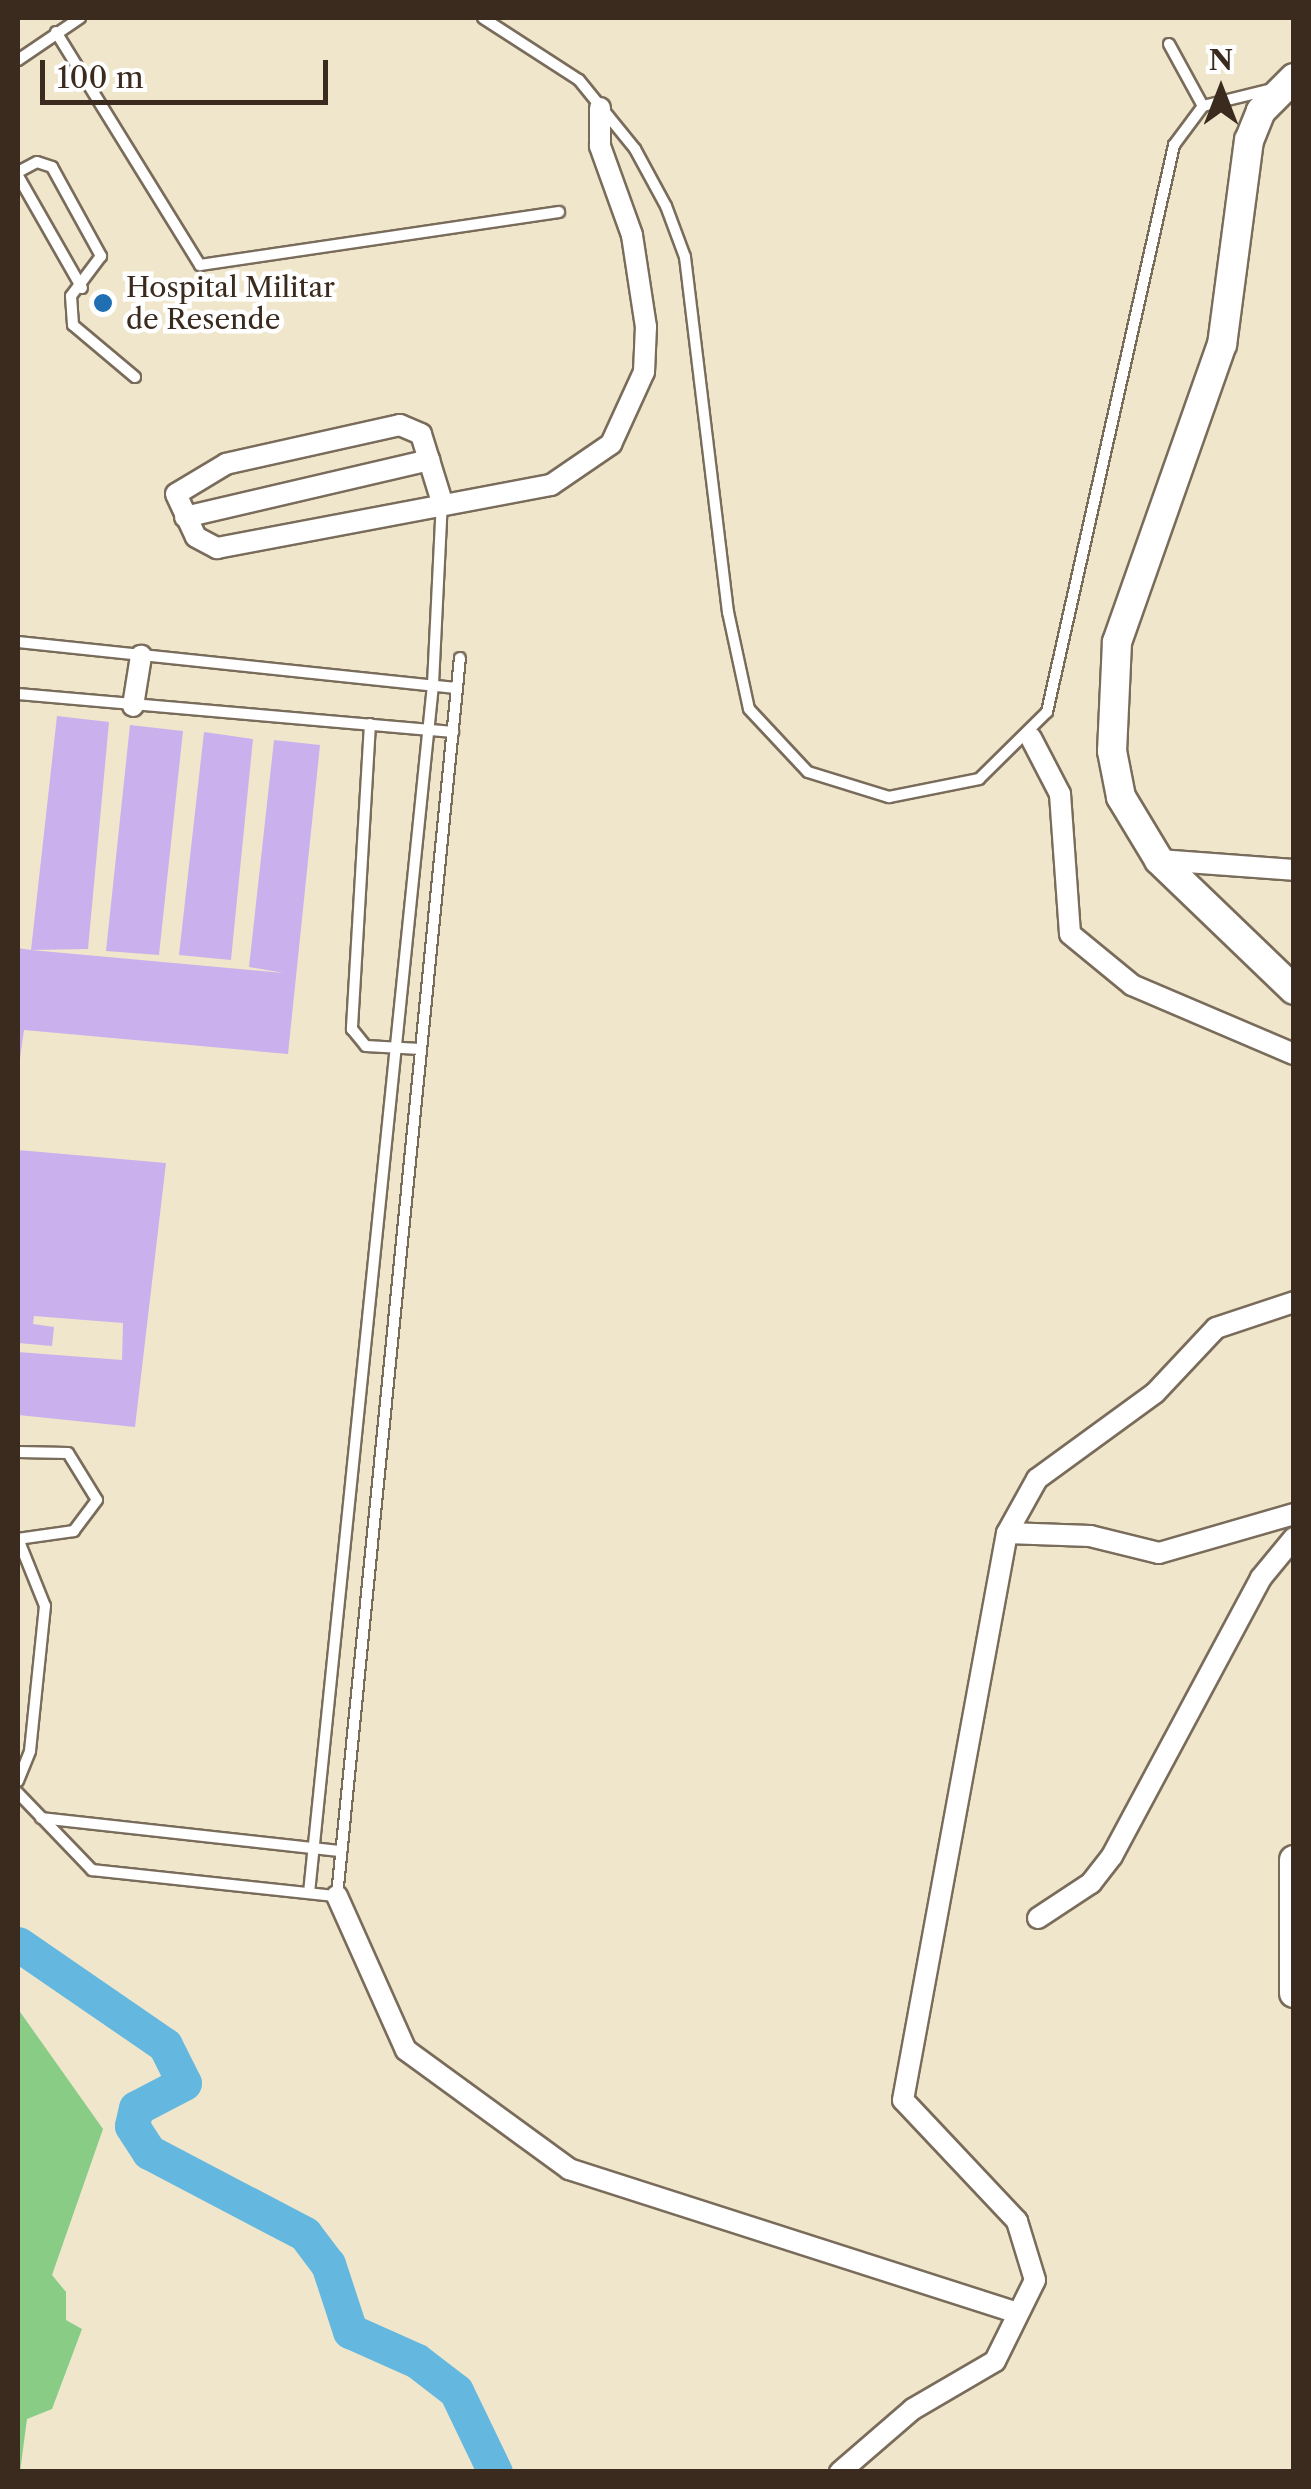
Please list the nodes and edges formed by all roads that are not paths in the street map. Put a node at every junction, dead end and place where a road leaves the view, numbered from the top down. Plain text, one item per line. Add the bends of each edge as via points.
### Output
1 (80, 18) edge
2 (483, 18) edge
3 (56, 32) junction
4 (1169, 44) dead end
5 (18, 60) edge
6 (1288, 83) edge
7 (1203, 106) junction
8 (600, 108) junction
9 (18, 174) edge
10 (560, 212) dead end
11 (82, 288) junction
12 (135, 377) dead end
13 (428, 460) junction
14 (442, 502) junction
15 (185, 517) junction
16 (18, 640) edge
17 (141, 656) junction
18 (460, 658) dead end
19 (433, 684) junction
20 (456, 688) junction
21 (18, 694) edge
22 (133, 706) junction
23 (370, 724) junction
24 (453, 732) junction
25 (427, 734) junction
26 (1031, 738) junction
27 (1159, 860) junction
28 (1294, 870) edge
29 (1294, 990) edge
30 (397, 1048) junction
31 (420, 1049) junction
32 (1294, 1054) edge
33 (1294, 1302) edge
34 (18, 1452) edge
35 (1294, 1514) edge
36 (1007, 1532) junction
37 (1294, 1538) edge
38 (331, 1696) junction
39 (356, 1696) junction
40 (18, 1781) edge
41 (18, 1793) edge
42 (42, 1818) junction
43 (315, 1847) junction
44 (341, 1851) junction
45 (1294, 1860) edge
46 (308, 1893) junction
47 (337, 1896) junction
48 (1038, 1918) dead end
49 (1290, 1954) edge
50 (1294, 1993) edge
51 (1014, 2312) junction
52 (840, 2472) edge

1 - 3 lane
2 - 8 lane via 579,80
3 - 5 lane
3 - 10 lane via 200,265
4 - 7 lane
6 - 7 lane
6 - 27 main road via 1260,111 1241,172 1208,400 1117,642 1112,751 1121,797
7 - 26 lane via 1174,145 1066,658
8 - 14 street via 600,146 632,235 646,327 644,372 629,412 611,444 573,475
8 - 26 lane via 635,148 685,256 728,612 749,709 808,772 889,797 979,779
9 - 11 lane
9 - 11 lane via 37,162 52,167 101,256
11 - 12 lane via 71,296 73,325
13 - 14 street
13 - 15 street
13 - 15 street via 413,428 381,427 199,474 176,494
14 - 15 street via 217,548
14 - 19 lane
16 - 17 lane
17 - 19 lane
17 - 22 street
18 - 20 lane
19 - 20 lane
19 - 25 lane
20 - 24 lane
21 - 22 lane
22 - 23 lane
23 - 25 lane
23 - 30 lane via 352,1029 366,1046
24 - 25 lane
24 - 31 lane
25 - 30 lane
26 - 32 street via 1060,794 1070,934 1132,985
27 - 28 street
27 - 29 main road
30 - 31 lane
30 - 38 lane
31 - 39 lane
33 - 36 street via 1216,1328 1140,1405 1036,1480
34 - 40 lane via 68,1453 97,1500 74,1531 18,1538 45,1606 30,1751
35 - 36 street via 1159,1553 1090,1536
36 - 51 street via 903,2100 1017,2221 1036,2265
37 - 48 street via 1261,1578 1112,1856 1091,1882
38 - 39 lane
38 - 43 lane
39 - 44 lane
41 - 42 lane
42 - 43 lane
42 - 46 lane via 92,1870
43 - 44 lane
43 - 46 lane
44 - 47 lane
45 - 49 main road
46 - 47 lane
47 - 51 street via 406,2050 569,2169
49 - 50 main road
51 - 52 street via 995,2361 912,2408

